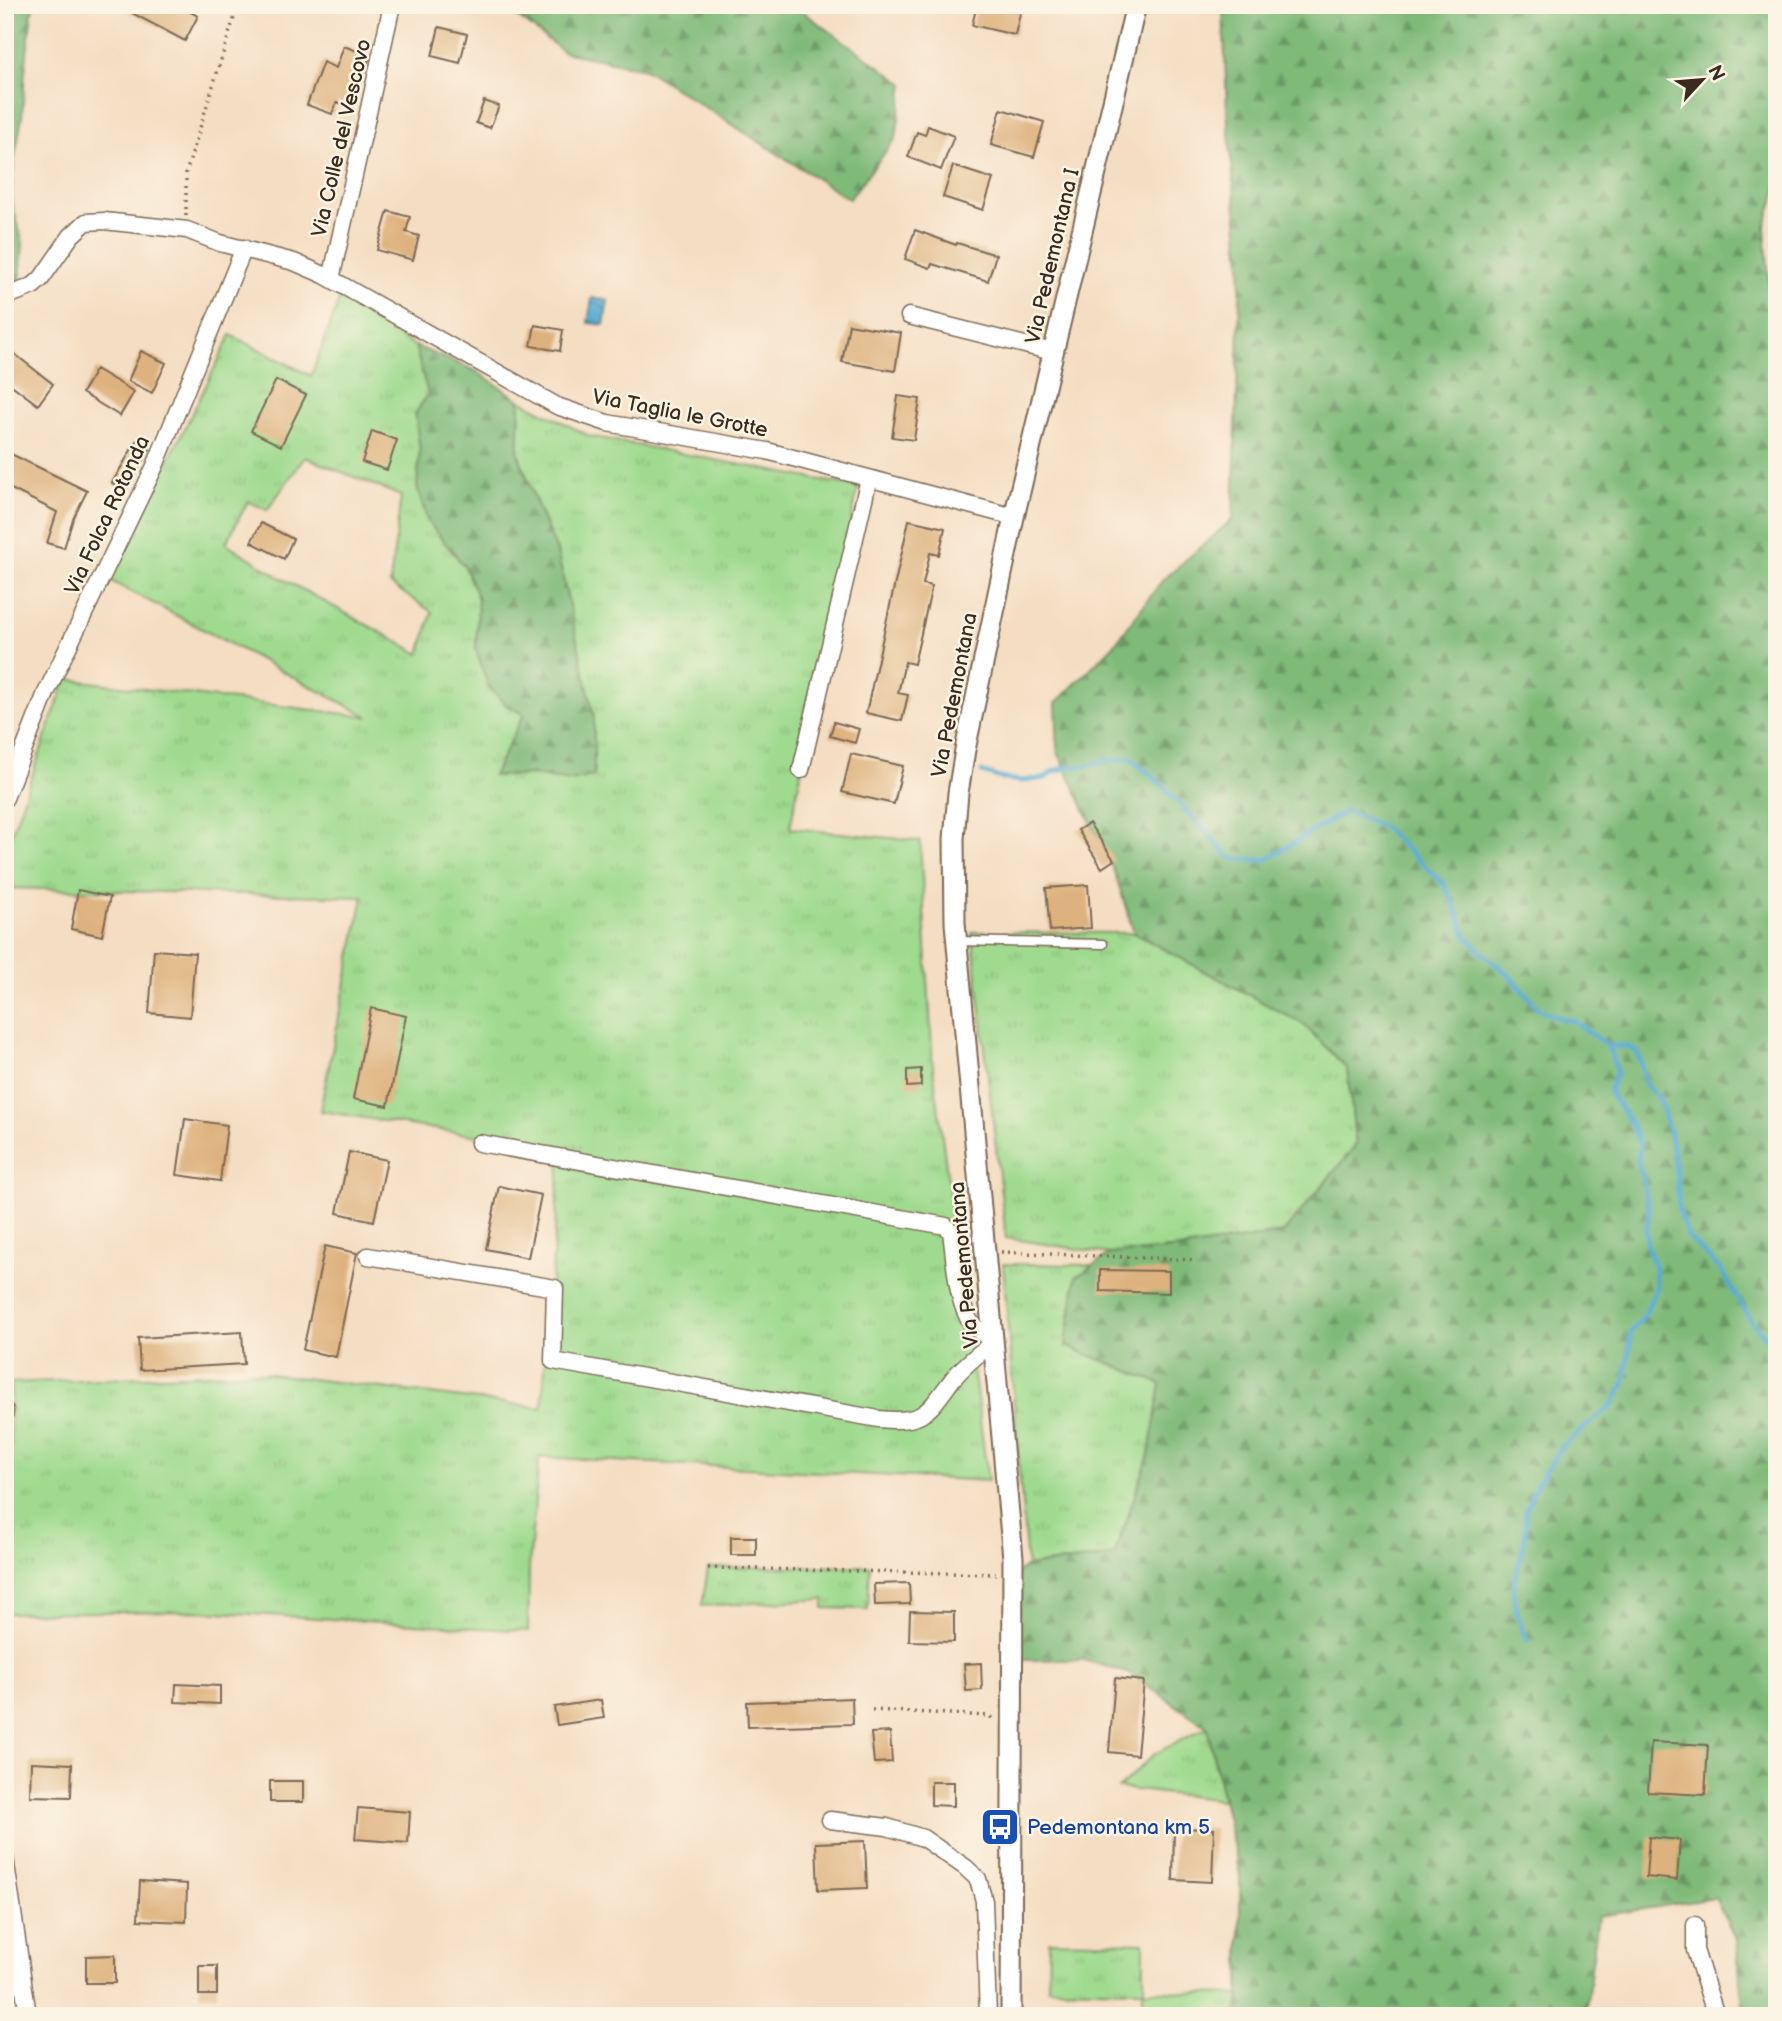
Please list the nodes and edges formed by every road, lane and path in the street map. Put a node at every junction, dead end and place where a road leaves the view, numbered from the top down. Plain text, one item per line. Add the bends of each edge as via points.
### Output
1 (238, 5) edge
2 (392, 5) edge
3 (1136, 5) edge
4 (187, 230) junction
5 (244, 248) junction
6 (331, 279) junction
7 (5, 297) edge
8 (909, 316) dead end
9 (1053, 352) junction
10 (869, 478) junction
11 (1014, 517) junction
12 (801, 770) dead end
13 (5, 798) edge
14 (957, 941) junction
15 (1103, 944) dead end
16 (479, 1143) dead end
17 (985, 1252) junction
18 (368, 1256) dead end
19 (1197, 1260) dead end
20 (993, 1342) junction
21 (708, 1568) dead end
22 (1013, 1574) junction
23 (872, 1710) dead end
24 (1012, 1748) junction
25 (830, 1820) dead end
26 (5, 1857) edge
27 (1695, 1926) dead end
28 (28, 2016) edge
29 (988, 2016) edge
30 (1011, 2016) edge
31 (1716, 2016) edge

1 - 4 path via 186,173
2 - 6 street, Via Colle del Vescovo
3 - 9 street, Via Pedemontana I
4 - 5 street, Via Taglia le Grotte
4 - 7 street, Via Taglia le Grotte via 86,222 41,279
5 - 6 street, Via Taglia le Grotte via 294,262
5 - 13 street, Via Folca Rotonda via 155,466 47,693
6 - 10 street, Via Taglia le Grotte via 556,406 607,424 767,451
8 - 9 street
9 - 11 street, Via Pedemontana I
10 - 11 street, Via Taglia le Grotte
10 - 12 street
11 - 14 street, Via Pedemontana via 958,793 954,861
14 - 15 lane
14 - 17 street, Via Pedemontana
16 - 20 street via 946,1226 968,1317
17 - 19 path
17 - 20 street, Via Pedemontana
18 - 20 street via 555,1289 553,1361 879,1419 910,1420 927,1412 965,1366
20 - 22 street, Via Pedemontana
21 - 22 path
22 - 24 street, Via Pedemontana
23 - 24 path via 990,1716
24 - 30 street, Via Pedemontana
25 - 29 street via 887,1827 923,1838 978,1880 984,1901
26 - 28 street
27 - 31 street via 1695,1950

